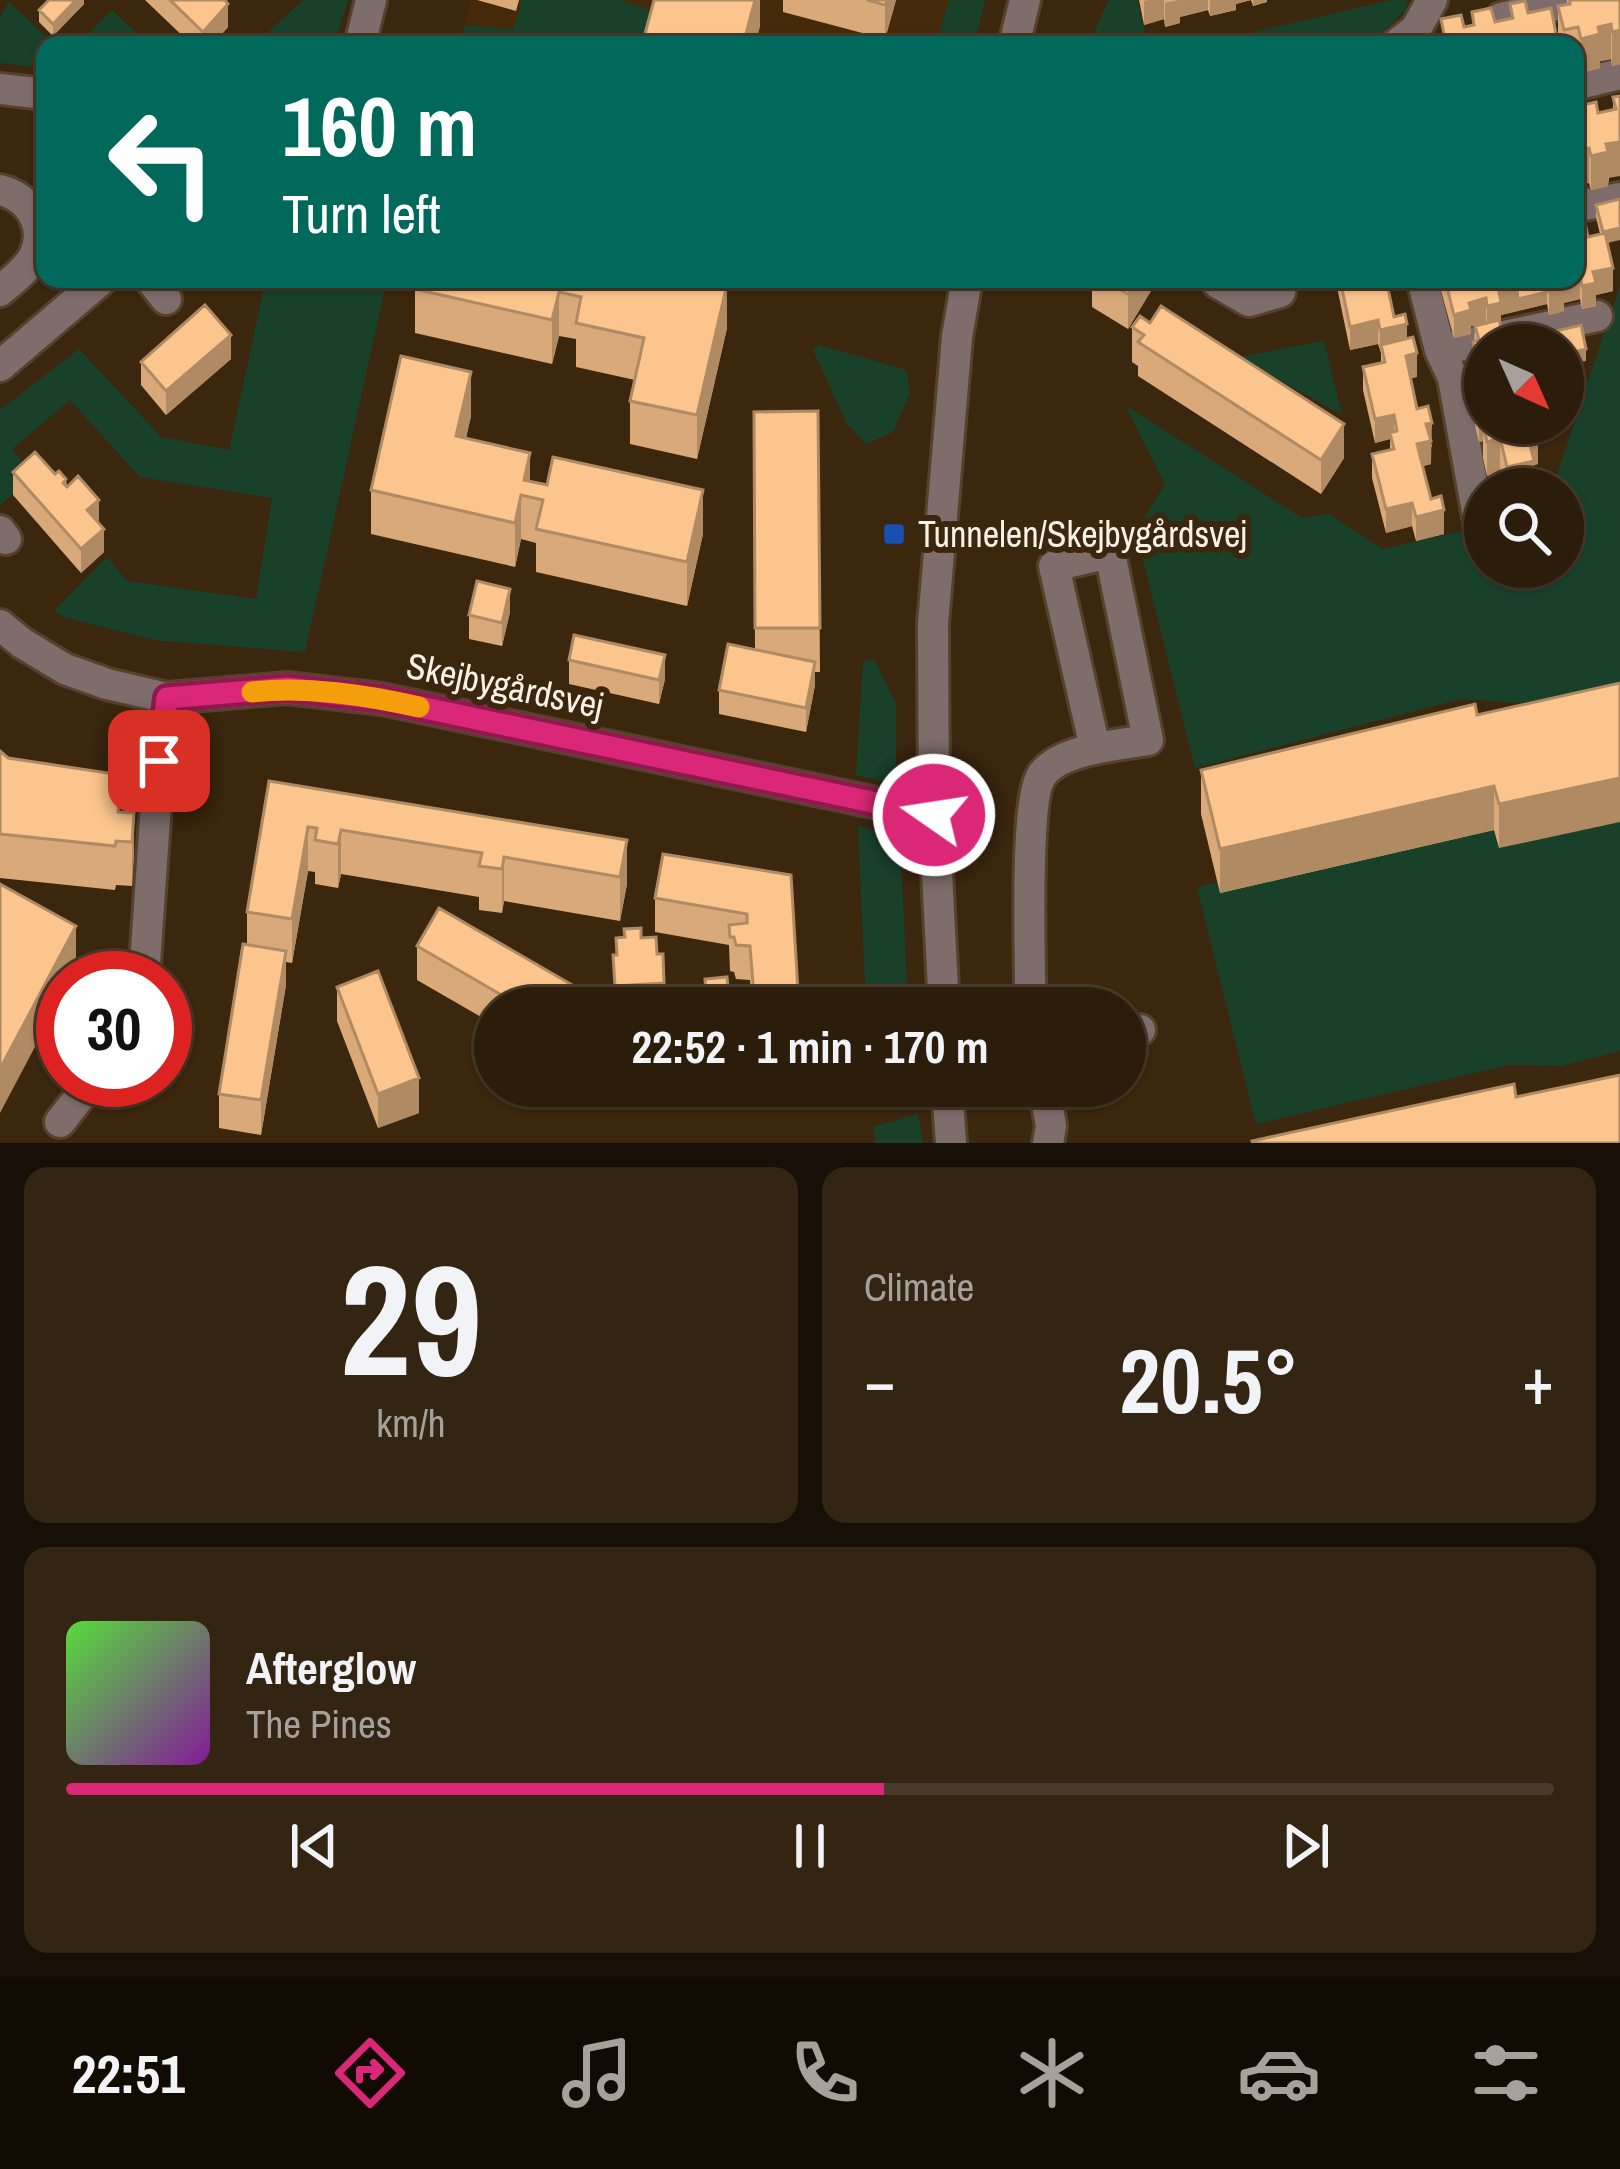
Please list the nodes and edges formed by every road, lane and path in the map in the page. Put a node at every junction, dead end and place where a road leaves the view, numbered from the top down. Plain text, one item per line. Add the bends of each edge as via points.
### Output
1 (371, 0) edge
2 (1025, 0) edge
3 (1432, 0) edge
4 (1577, 0) edge
5 (1501, 18) edge
6 (362, 36) edge
7 (1016, 36) edge
8 (1411, 36) edge
9 (1620, 74) edge
10 (1584, 83) edge
11 (0, 89) edge
12 (36, 93) edge
13 (0, 190) edge
14 (1620, 197) edge
15 (1584, 205) edge
16 (36, 224) edge
17 (36, 250) edge
18 (91, 288) edge
19 (965, 288) edge
20 (1227, 288) edge
21 (1424, 288) edge
22 (0, 291) edge
23 (1280, 292) dead end
24 (1597, 316) dead end
25 (1440, 350) junction
26 (0, 366) edge
27 (1469, 468) edge
28 (0, 625) edge
29 (167, 698) junction
30 (1095, 748) junction
31 (934, 815) junction
32 (146, 951) edge
33 (943, 987) edge
34 (1031, 987) edge
35 (72, 1107) edge
36 (948, 1107) edge
37 (1048, 1107) edge
38 (60, 1122) dead end
39 (951, 1143) edge
40 (1048, 1143) edge

1 - 6 street
2 - 7 street
3 - 8 street
4 - 5 street
9 - 10 street
11 - 12 street
13 - 16 street via 28,205
14 - 15 street
17 - 22 street
18 - 26 street
19 - 31 street via 934,603
20 - 23 street via 1249,301
21 - 25 street
24 - 25 street
25 - 27 street
28 - 29 street, Skejbygårdsvej via 65,669
29 - 31 street, Skejbygårdsvej via 287,688 382,699
29 - 32 street
30 - 30 street via 1054,566 1110,553 1148,740
30 - 34 street via 1040,776 1032,806
31 - 33 street
35 - 38 street
36 - 39 street
37 - 40 street

